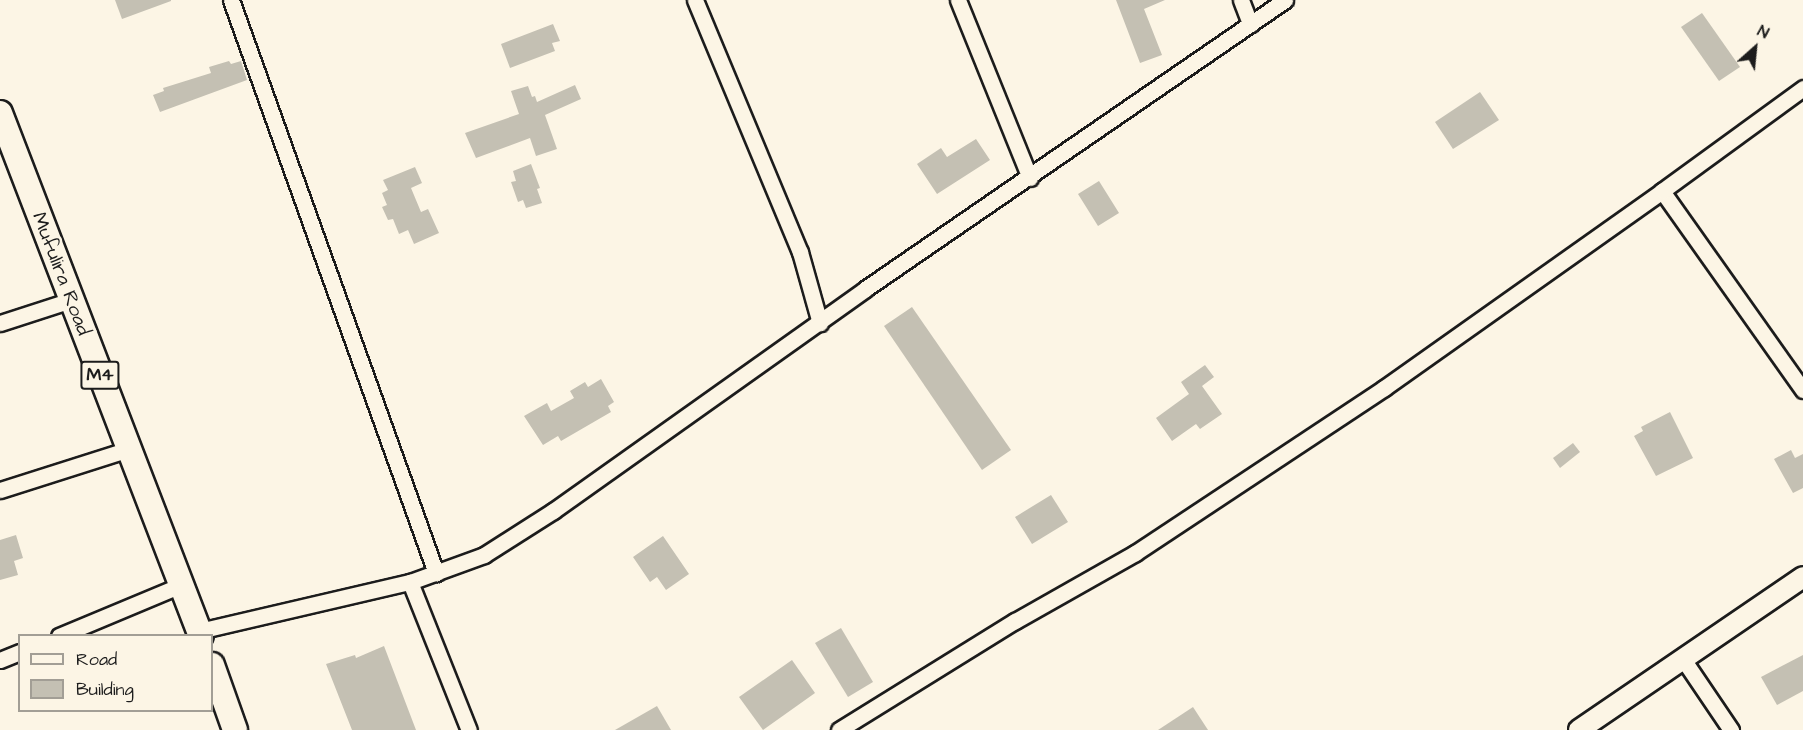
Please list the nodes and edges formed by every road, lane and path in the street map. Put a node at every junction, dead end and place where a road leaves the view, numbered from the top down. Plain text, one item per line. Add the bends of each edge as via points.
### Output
1 (231, 0) edge
2 (695, 0) edge
3 (958, 0) edge
4 (1241, 0) edge
5 (1285, 0) edge
6 (1250, 24) junction
7 (1803, 88) edge
8 (0, 113) edge
9 (8, 158) edge
10 (1030, 178) junction
11 (1662, 191) junction
12 (71, 300) junction
13 (0, 323) edge
14 (820, 323) junction
15 (1803, 390) edge
16 (129, 449) junction
17 (0, 490) edge
18 (436, 573) junction
19 (1803, 577) edge
20 (410, 582) junction
21 (181, 585) junction
22 (200, 633) edge
23 (64, 634) edge
24 (18, 653) edge
25 (1683, 659) junction
26 (0, 660) edge
27 (213, 668) edge
28 (235, 730) edge
29 (469, 730) edge
30 (839, 730) edge
31 (1579, 730) edge
32 (1731, 730) edge

1 - 18 street
2 - 14 street via 800,252
3 - 10 street
4 - 6 street
5 - 6 street
6 - 10 street
7 - 11 street
8 - 9 main road, Mufulira Road / M4
9 - 12 main road, Mufulira Road / M4
10 - 14 street
11 - 15 street
11 - 30 street via 1401,376 1135,553 985,639
12 - 13 street
12 - 16 main road, Mufulira Road / M4
14 - 18 street via 553,511 484,555
16 - 17 street
16 - 21 main road, Mufulira Road / M4
18 - 20 street
19 - 25 street
20 - 22 street
20 - 29 street
21 - 22 main road, Mufulira Road / M4
21 - 23 street
24 - 26 street
25 - 31 street
25 - 32 street
27 - 28 main road

